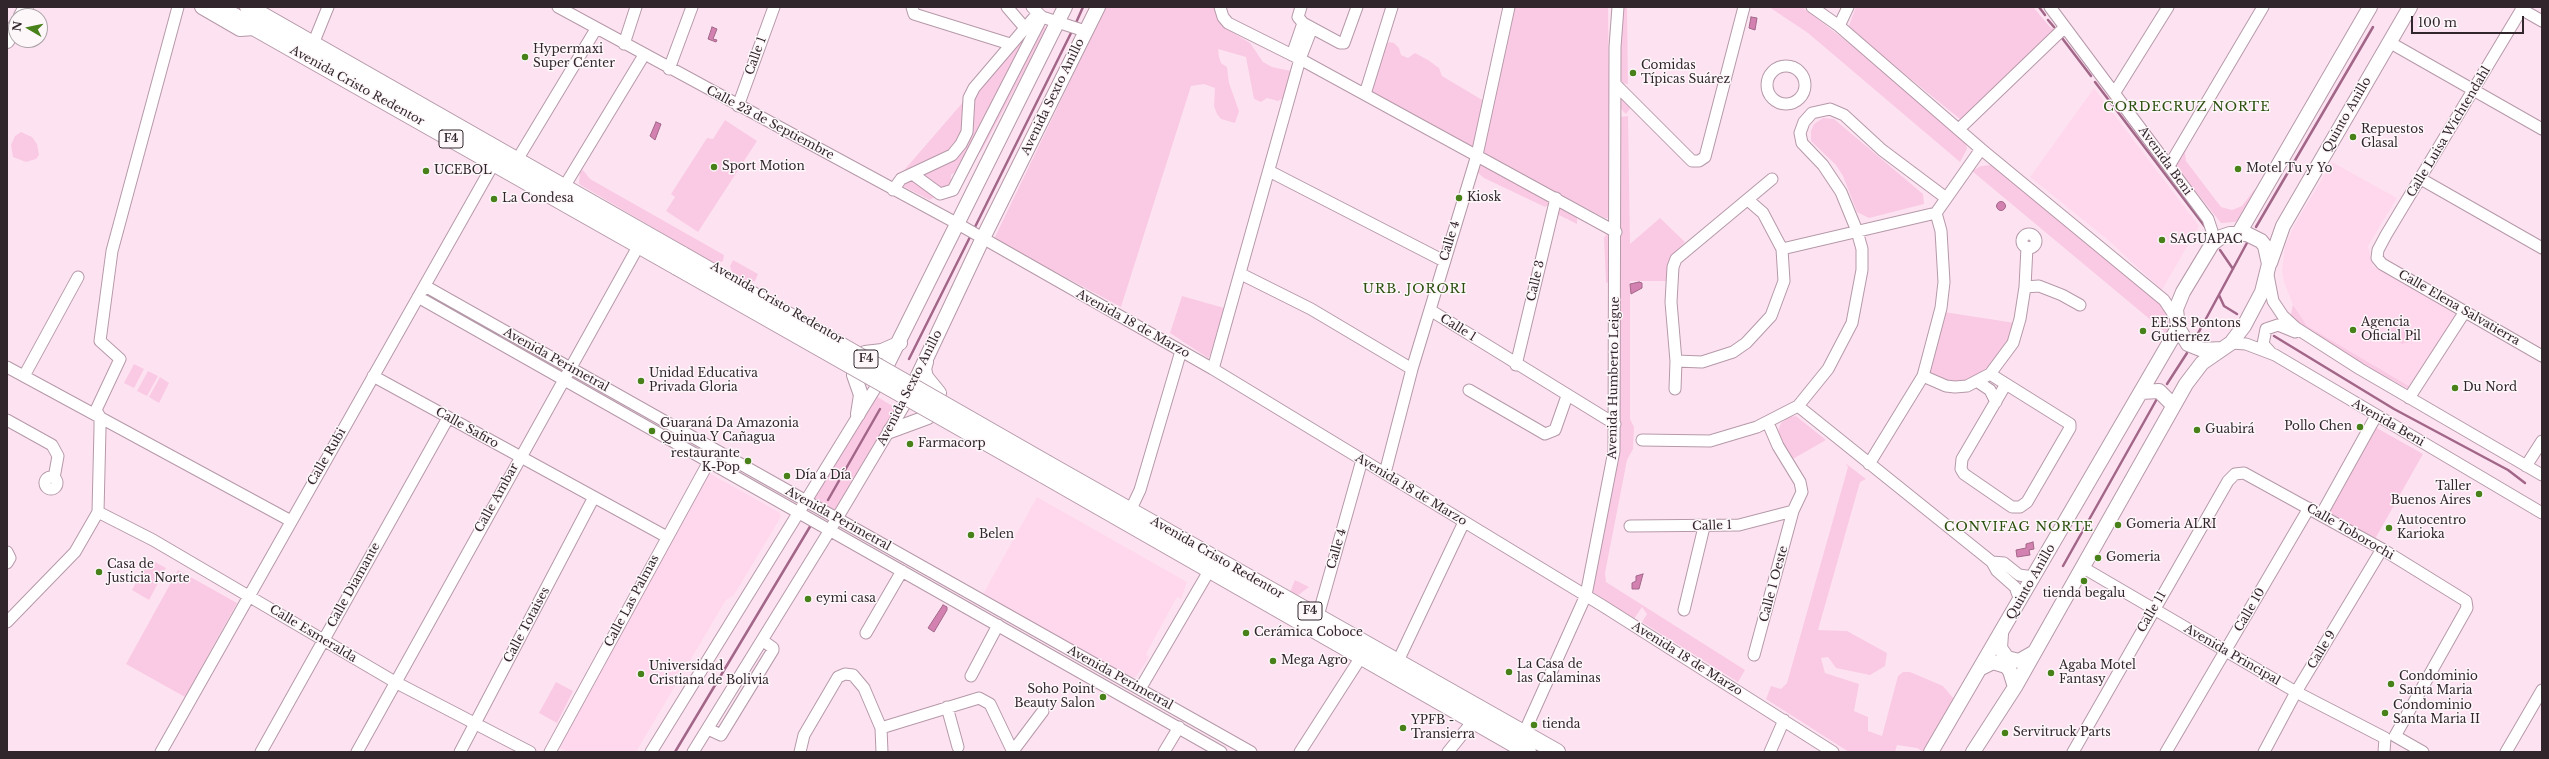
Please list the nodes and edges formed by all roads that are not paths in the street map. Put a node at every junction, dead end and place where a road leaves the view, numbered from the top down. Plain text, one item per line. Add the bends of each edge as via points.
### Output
1 (178, 7) edge
2 (202, 7) edge
3 (218, 7) edge
4 (328, 7) edge
5 (558, 7) edge
6 (636, 7) edge
7 (692, 7) edge
8 (774, 7) edge
9 (912, 7) edge
10 (1007, 7) edge
11 (1066, 7) edge
12 (1098, 7) edge
13 (1220, 7) edge
14 (1301, 7) edge
15 (1357, 7) edge
16 (1392, 7) edge
17 (1509, 7) edge
18 (1618, 7) edge
19 (1744, 7) edge
20 (1812, 7) edge
21 (1848, 7) edge
22 (2050, 7) edge
23 (2168, 7) edge
24 (2263, 7) edge
25 (2370, 7) edge
26 (2410, 7) edge
27 (2522, 8) edge
28 (1037, 12) edge
29 (255, 14) edge
30 (2542, 21) edge
31 (1308, 25) junction
32 (1071, 26) junction
33 (1839, 26) junction
34 (2065, 27) junction
35 (1025, 28) junction
36 (596, 29) junction
37 (2389, 42) junction
38 (313, 44) junction
39 (624, 44) junction
40 (1010, 44) junction
41 (644, 55) junction
42 (1296, 57) junction
43 (669, 69) junction
44 (1615, 84) junction
45 (2474, 90) junction
46 (2115, 92) junction
47 (1365, 94) junction
48 (1800, 98) dead end
49 (738, 106) junction
50 (1812, 113) junction
51 (1959, 129) junction
52 (2542, 129) edge
53 (1982, 149) junction
54 (1477, 155) junction
55 (517, 160) junction
56 (494, 163) junction
57 (2169, 166) junction
58 (1269, 171) junction
59 (914, 175) junction
60 (1772, 179) dead end
61 (2421, 179) junction
62 (564, 187) junction
63 (893, 190) junction
64 (1556, 198) junction
65 (1946, 198) junction
66 (1748, 200) junction
67 (1936, 213) junction
68 (2208, 219) junction
69 (1857, 231) junction
70 (970, 232) junction
71 (1616, 232) junction
72 (2236, 234) junction
73 (646, 244) junction
74 (2212, 244) junction
75 (2027, 247) dead end
76 (2542, 248) edge
77 (1782, 249) junction
78 (2378, 258) joint
79 (1444, 261) junction
80 (2268, 270) junction
81 (1241, 274) junction
82 (78, 277) dead end
83 (425, 286) junction
84 (2025, 287) junction
85 (2183, 292) junction
86 (2158, 295) junction
87 (418, 297) junction
88 (2080, 305) dead end
89 (1430, 310) junction
90 (2464, 313) junction
91 (2177, 323) junction
92 (900, 343) junction
93 (2226, 346) junction
94 (1181, 351) junction
95 (865, 353) junction
96 (2275, 355) junction
97 (2542, 356) edge
98 (926, 360) junction
99 (1676, 361) junction
100 (887, 365) junction
101 (1516, 365) junction
102 (7, 367) edge
103 (570, 368) junction
104 (2358, 368) junction
105 (1213, 369) junction
106 (1412, 369) junction
107 (1990, 374) junction
108 (24, 376) junction
109 (374, 376) junction
110 (854, 376) junction
111 (1923, 376) junction
112 (564, 379) junction
113 (916, 381) junction
114 (1978, 382) junction
115 (2006, 384) junction
116 (876, 387) junction
117 (1675, 389) dead end
118 (1469, 390) dead end
119 (2141, 392) junction
120 (939, 393) junction
121 (1567, 396) junction
122 (2409, 398) junction
123 (1996, 402) junction
124 (904, 404) junction
125 (2173, 405) junction
126 (1798, 406) junction
127 (858, 414) junction
128 (2376, 416) junction
129 (100, 417) junction
130 (928, 417) junction
131 (448, 418) junction
132 (7, 420) edge
133 (1768, 423) junction
134 (1615, 424) junction
135 (890, 431) junction
136 (1642, 440) dead end
137 (2542, 441) edge
138 (715, 450) junction
139 (520, 457) junction
140 (1362, 460) junction
141 (708, 461) junction
142 (1869, 464) junction
143 (2526, 466) junction
144 (1385, 473) junction
145 (2235, 474) joint
146 (2542, 475) edge
147 (1061, 477) junction
148 (54, 478) dead end
149 (594, 497) junction
150 (806, 501) junction
151 (2309, 508) junction
152 (1130, 509) junction
153 (98, 512) junction
154 (1793, 512) junction
155 (799, 513) junction
156 (2542, 513) edge
157 (2321, 515) junction
158 (837, 519) junction
159 (291, 521) junction
160 (1464, 522) junction
161 (1630, 526) dead end
162 (1704, 527) junction
163 (830, 530) junction
164 (667, 537) junction
165 (884, 545) junction
166 (2382, 549) junction
167 (7, 552) edge
168 (877, 557) junction
169 (1992, 562) junction
170 (7, 563) edge
171 (2082, 568) junction
172 (902, 571) junction
173 (1209, 571) junction
174 (2033, 577) junction
175 (958, 587) junction
176 (1586, 595) junction
177 (249, 596) junction
178 (952, 599) junction
179 (2020, 600) junction
180 (1684, 610) dead end
181 (2154, 610) junction
182 (1318, 616) junction
183 (7, 622) edge
184 (998, 625) junction
185 (1031, 628) junction
186 (866, 633) dead end
187 (2001, 634) junction
188 (762, 640) junction
189 (1024, 640) junction
190 (322, 641) junction
191 (2034, 652) junction
192 (2225, 652) junction
193 (1754, 655) dead end
194 (1362, 657) junction
195 (1398, 661) junction
196 (1981, 668) junction
197 (970, 676) dead end
198 (395, 682) junction
199 (735, 685) junction
200 (2015, 687) junction
201 (1140, 690) junction
202 (2542, 690) edge
203 (2296, 692) junction
204 (748, 693) junction
205 (1162, 702) junction
206 (947, 707) junction
207 (1043, 711) dead end
208 (1156, 714) junction
209 (1784, 720) junction
210 (1473, 721) junction
211 (476, 723) junction
212 (1179, 727) junction
213 (880, 728) junction
214 (708, 729) junction
215 (1524, 733) junction
216 (2390, 737) junction
217 (958, 747) dead end
218 (1305, 750) edge
219 (1013, 751) edge
220 (1218, 751) edge
221 (161, 752) edge
222 (261, 752) edge
223 (357, 752) edge
224 (460, 752) edge
225 (530, 752) edge
226 (550, 752) edge
227 (651, 752) edge
228 (693, 752) edge
229 (800, 752) edge
230 (882, 752) edge
231 (1164, 752) edge
232 (1251, 752) edge
233 (1448, 752) edge
234 (1528, 752) edge
235 (1557, 752) edge
236 (1770, 752) edge
237 (1833, 752) edge
238 (1931, 752) edge
239 (1973, 752) edge
240 (2073, 752) edge
241 (2166, 752) edge
242 (2264, 752) edge
243 (2384, 752) edge
244 (2423, 752) edge
245 (2506, 752) edge

1 - 129 street via 112,251 100,341 120,359 96,410
2 - 29 main road, Avenida Cristo Redentor via 240,29
3 - 29 highway, Avenida Cristo Redentor / F4
4 - 38 street
5 - 36 street, Calle 23 de Septiembre
6 - 39 street
7 - 43 street
8 - 49 street, Calle 1
9 - 40 street via 914,14
10 - 35 street
11 - 32 main road, Avenida Sexto Anillo
12 - 32 main road, Avenida Sexto Anillo
13 - 42 street via 1222,17 1228,23
14 - 31 street via 1298,17
15 - 31 street via 1344,43
16 - 47 street
17 - 54 street, Calle 4
18 - 44 street, Avenida Humberto Leigue
19 - 44 street via 1705,158 1692,161
20 - 33 street
21 - 33 street
22 - 34 street, Avenida Beni
23 - 46 street
24 - 57 street
25 - 72 main road
26 - 37 main road, Quinto Anillo
27 - 30 street
27 - 45 street, Calle Luisa Wichtendahl
28 - 32 street
28 - 35 street
28 - 59 street via 953,190 940,194
29 - 38 highway, Avenida Cristo Redentor / F4
29 - 56 highway, Avenida Cristo Redentor / F4
31 - 42 street
32 - 70 main road, Avenida Sexto Anillo
32 - 70 main road, Avenida Sexto Anillo
33 - 51 street
34 - 46 street, Avenida Beni
34 - 51 street
35 - 40 street
36 - 39 street, Calle 23 de Septiembre
36 - 55 street
37 - 45 street
37 - 80 main road, Quinto Anillo via 2283,226
38 - 55 highway, Avenida Cristo Redentor / F4
39 - 41 street, Calle 23 de Septiembre
40 - 59 street via 974,88 969,98 966,132 961,144 952,155 926,166
41 - 43 street, Calle 23 de Septiembre
41 - 62 street
42 - 47 street
42 - 58 street
43 - 49 street, Calle 23 de Septiembre
44 - 71 street, Avenida Humberto Leigue
45 - 52 street
45 - 61 street, Calle Luisa Wichtendahl
46 - 57 street, Avenida Beni
47 - 54 street
48 - 50 street
49 - 63 street, Calle 23 de Septiembre
50 - 65 street via 1830,109 1844,115 1882,150
50 - 69 street via 1804,122 1800,133 1802,143 1823,165 1841,192
51 - 53 street
53 - 65 street
53 - 86 street
54 - 64 street
54 - 79 street, Calle 4
55 - 62 highway, Avenida Cristo Redentor / F4
56 - 73 highway, Avenida Cristo Redentor / F4
56 - 83 street, Calle Rubi
57 - 68 street, Avenida Beni
58 - 79 street
58 - 81 street
59 - 63 street via 901,179
60 - 66 street
61 - 76 street
61 - 78 street, Calle Luisa Wichtendahl via 2386,235 2378,250
62 - 73 highway, Avenida Cristo Redentor / F4
63 - 70 street, Calle 23 de Septiembre
64 - 71 street
64 - 101 street, Calle 3
65 - 67 street
66 - 77 street via 1763,213
66 - 99 street via 1676,259 1673,267 1672,302
67 - 69 street
67 - 111 street via 1941,231 1944,282 1941,308
68 - 72 street, Avenida Beni via 2221,230
68 - 74 street, Avenida Beni via 2212,231
69 - 77 street
69 - 126 street via 1862,249 1862,270 1852,323 1828,369
70 - 92 main road, Avenida Sexto Anillo
70 - 94 street, Avenida 18 de Marzo
70 - 98 main road, Avenida Sexto Anillo
71 - 134 street, Avenida Humberto Leigue
72 - 74 main road via 2221,237
72 - 80 main road via 2247,234 2261,241 2269,256
73 - 95 main road, Avenida Cristo Redentor via 682,249
73 - 103 street, Calle Ambar
73 - 110 main road, Avenida Cristo Redentor via 666,268
73 - 147 highway, Avenida Cristo Redentor / F4, bridge
74 - 85 main road, Quinto Anillo
75 - 84 street
77 - 99 street via 1784,281 1771,316 1759,331 1746,343 1719,358 1702,362
78 - 90 street, Calle Elena Salvatierra via 2382,264
79 - 89 street, Calle 4
80 - 93 main road, Quinto Anillo via 2244,326
80 - 104 street via 2273,301 2283,316 2296,328
81 - 105 street
81 - 106 street via 1311,309
82 - 108 street
83 - 87 street, Calle Rubi
83 - 103 street, Avenida Perimetral
84 - 88 street via 2039,286
84 - 107 street via 2013,343
85 - 86 street via 2171,298
85 - 91 main road, Quinto Anillo via 2178,303
86 - 91 street via 2169,304
87 - 109 street, Calle Rubi
87 - 112 street, Avenida Perimetral
89 - 101 street, Calle 1
89 - 106 street, Calle 4
90 - 97 street, Calle Elena Salvatierra
90 - 122 street
91 - 93 main road via 2183,339 2195,348 2208,351
91 - 119 main road, Quinto Anillo
92 - 95 main road via 882,351
92 - 100 main road, Avenida Sexto Anillo
93 - 96 street, Avenida Beni via 2243,343
93 - 125 main road, Quinto Anillo via 2202,363
94 - 105 street, Avenida 18 de Marzo
94 - 152 street via 1140,490
95 - 100 main road, Avenida Cristo Redentor
95 - 110 main road via 872,364 871,370
96 - 104 street via 2264,346 2262,340 2266,329 2274,325 2290,329 2335,358
96 - 128 street, Avenida Beni
98 - 113 main road, Avenida Sexto Anillo
98 - 120 main road via 926,377
99 - 117 street
100 - 113 main road, Avenida Cristo Redentor
100 - 116 main road
101 - 121 street, Calle 1
102 - 108 street
103 - 112 street, Calle Ambar
103 - 138 street, Avenida Perimetral
104 - 122 street
105 - 140 street, Avenida 18 de Marzo
106 - 144 street, Calle 4
107 - 114 street
107 - 115 street
108 - 129 street
109 - 131 street, Calle Safiro
109 - 159 street, Calle Rubi
110 - 116 main road, Avenida Cristo Redentor
110 - 127 main road via 861,395
111 - 114 street via 1946,386 1967,386
111 - 142 street
112 - 139 street, Calle Ambar
112 - 141 street, Avenida Perimetral
113 - 120 main road, Avenida Cristo Redentor
113 - 124 main road, Avenida Sexto Anillo
114 - 123 street via 1990,390
115 - 123 street
115 - 123 street via 2070,424 2027,502 2020,507 2012,507 1964,474 1961,469 1962,458
116 - 124 main road, Avenida Cristo Redentor
116 - 127 street
118 - 121 street via 1545,434 1555,430
119 - 125 main road via 2159,391
119 - 174 main road, Quinto Anillo
120 - 130 main road via 927,394 923,398 922,407
120 - 147 main road, Avenida Cristo Redentor via 1054,459
121 - 134 street, Calle 1
122 - 143 street
124 - 130 main road, Avenida Cristo Redentor
124 - 135 street, Avenida Sexto Anillo
125 - 171 main road, Quinto Anillo
126 - 133 street
126 - 142 street
127 - 150 street
128 - 156 street, Avenida Beni
128 - 157 street
129 - 153 street
129 - 159 street
130 - 135 main road
130 - 147 main road, Avenida Cristo Redentor via 1042,480
131 - 139 street, Calle Safiro
131 - 190 street, Calle Diamante
132 - 148 street via 52,445 58,456
133 - 136 street via 1710,441
133 - 154 street, Calle 1 Oeste via 1778,446 1800,482 1802,492
134 - 176 street, Avenida Humberto Leigue via 1609,482
135 - 158 street, Avenida Sexto Anillo
137 - 143 street
138 - 141 street, Calle Las Palmas
138 - 150 street, Avenida Perimetral
139 - 149 street, Calle Safiro
139 - 198 street, Calle Ambar
140 - 144 street, Avenida 18 de Marzo
140 - 182 street, Calle 4
141 - 155 street, Avenida Perimetral
141 - 164 street, Calle Las Palmas
142 - 169 street
143 - 146 street
144 - 160 street, Avenida 18 de Marzo
145 - 151 street, Calle Toborochi via 2244,473
145 - 181 street, Calle 11 via 2228,481
147 - 152 highway, Avenida Cristo Redentor / F4
147 - 173 highway, Avenida Cristo Redentor / F4
149 - 164 street, Calle Safiro
149 - 211 street, Calle Totaises
150 - 155 street
150 - 158 street, Avenida Perimetral
151 - 157 street, Calle Toborochi
151 - 192 street, Calle 10
152 - 182 highway, Avenida Cristo Redentor / F4
153 - 177 street, Calle Esmeralda via 153,540
153 - 183 street via 76,552
154 - 162 street, Calle 1 via 1739,525
154 - 193 street, Calle 1 Oeste
155 - 163 street, Avenida Perimetral
155 - 227 street
157 - 166 street, Calle Toborochi
158 - 163 street, Avenida Sexto Anillo
158 - 165 street, Avenida Perimetral
159 - 177 street, Calle Rubi
160 - 176 street, Avenida 18 de Marzo
160 - 195 street
161 - 162 street, Calle 1
162 - 180 street
163 - 168 street, Avenida Perimetral
163 - 188 street, Avenida Sexto Anillo
164 - 226 street, Calle Las Palmas
165 - 168 street
165 - 175 street, Avenida Perimetral
166 - 203 street, Calle 9
166 - 216 street, Calle Toborochi via 2463,598 2468,604
167 - 170 street via 10,558
168 - 172 street, Avenida Perimetral
169 - 174 street via 2004,563 2019,575
169 - 179 street via 1997,572 2015,587
171 - 181 street, Avenida Principal
171 - 191 main road, Quinto Anillo
172 - 178 street, Avenida Perimetral
172 - 186 street
173 - 194 highway, Avenida Cristo Redentor / F4
173 - 201 street
174 - 179 main road, Quinto Anillo
175 - 178 street
175 - 185 street, Avenida Perimetral
176 - 209 street, Avenida 18 de Marzo
176 - 215 street, Avenida Humberto Leigue
177 - 190 street, Calle Esmeralda
177 - 221 street, Calle Rubi
178 - 184 street, Avenida Perimetral
179 - 187 main road, Quinto Anillo
181 - 192 street, Avenida Principal
181 - 240 street, Calle 11
182 - 195 highway, Avenida Cristo Redentor / F4
184 - 189 street, Avenida Perimetral
184 - 197 street
185 - 189 street
185 - 201 street, Avenida Perimetral
187 - 191 main road via 2000,648 2007,658 2019,661
187 - 196 main road, Quinto Anillo
188 - 199 street, Avenida Sexto Anillo
188 - 204 street via 773,650
189 - 208 street, Avenida Perimetral
190 - 198 street, Calle Esmeralda
190 - 222 street, Calle Diamante
191 - 200 main road, Quinto Anillo
192 - 203 street, Avenida Principal
192 - 241 street, Calle 10
194 - 210 highway, Avenida Cristo Redentor / F4
194 - 218 street
195 - 215 highway, Avenida Cristo Redentor / F4
196 - 200 main road via 1993,662 2006,666
196 - 238 main road, Quinto Anillo
198 - 211 street, Calle Esmeralda
198 - 223 street, Calle Ambar
199 - 204 street
199 - 214 street, Avenida Sexto Anillo
200 - 239 main road, Quinto Anillo
201 - 205 street, Avenida Perimetral
202 - 245 street
203 - 216 street, Avenida Principal
203 - 242 street, Calle 9
204 - 214 street via 722,735
205 - 208 street
205 - 232 street, Avenida Perimetral
206 - 213 street
206 - 217 street
206 - 219 street via 979,698 985,700 990,704
207 - 219 street
208 - 212 street, Avenida Perimetral
209 - 236 street
209 - 237 street, Avenida 18 de Marzo
210 - 233 street
210 - 234 highway, Avenida Cristo Redentor / F4
211 - 224 street, Calle Totaises
211 - 225 street, Calle Esmeralda
212 - 220 street, Avenida Perimetral
212 - 231 street
213 - 229 street via 864,688 853,675 845,674 838,678 804,734
213 - 230 street
214 - 228 street, Avenida Sexto Anillo
215 - 235 highway, Avenida Cristo Redentor / F4
216 - 243 street
216 - 244 street, Avenida Principal

